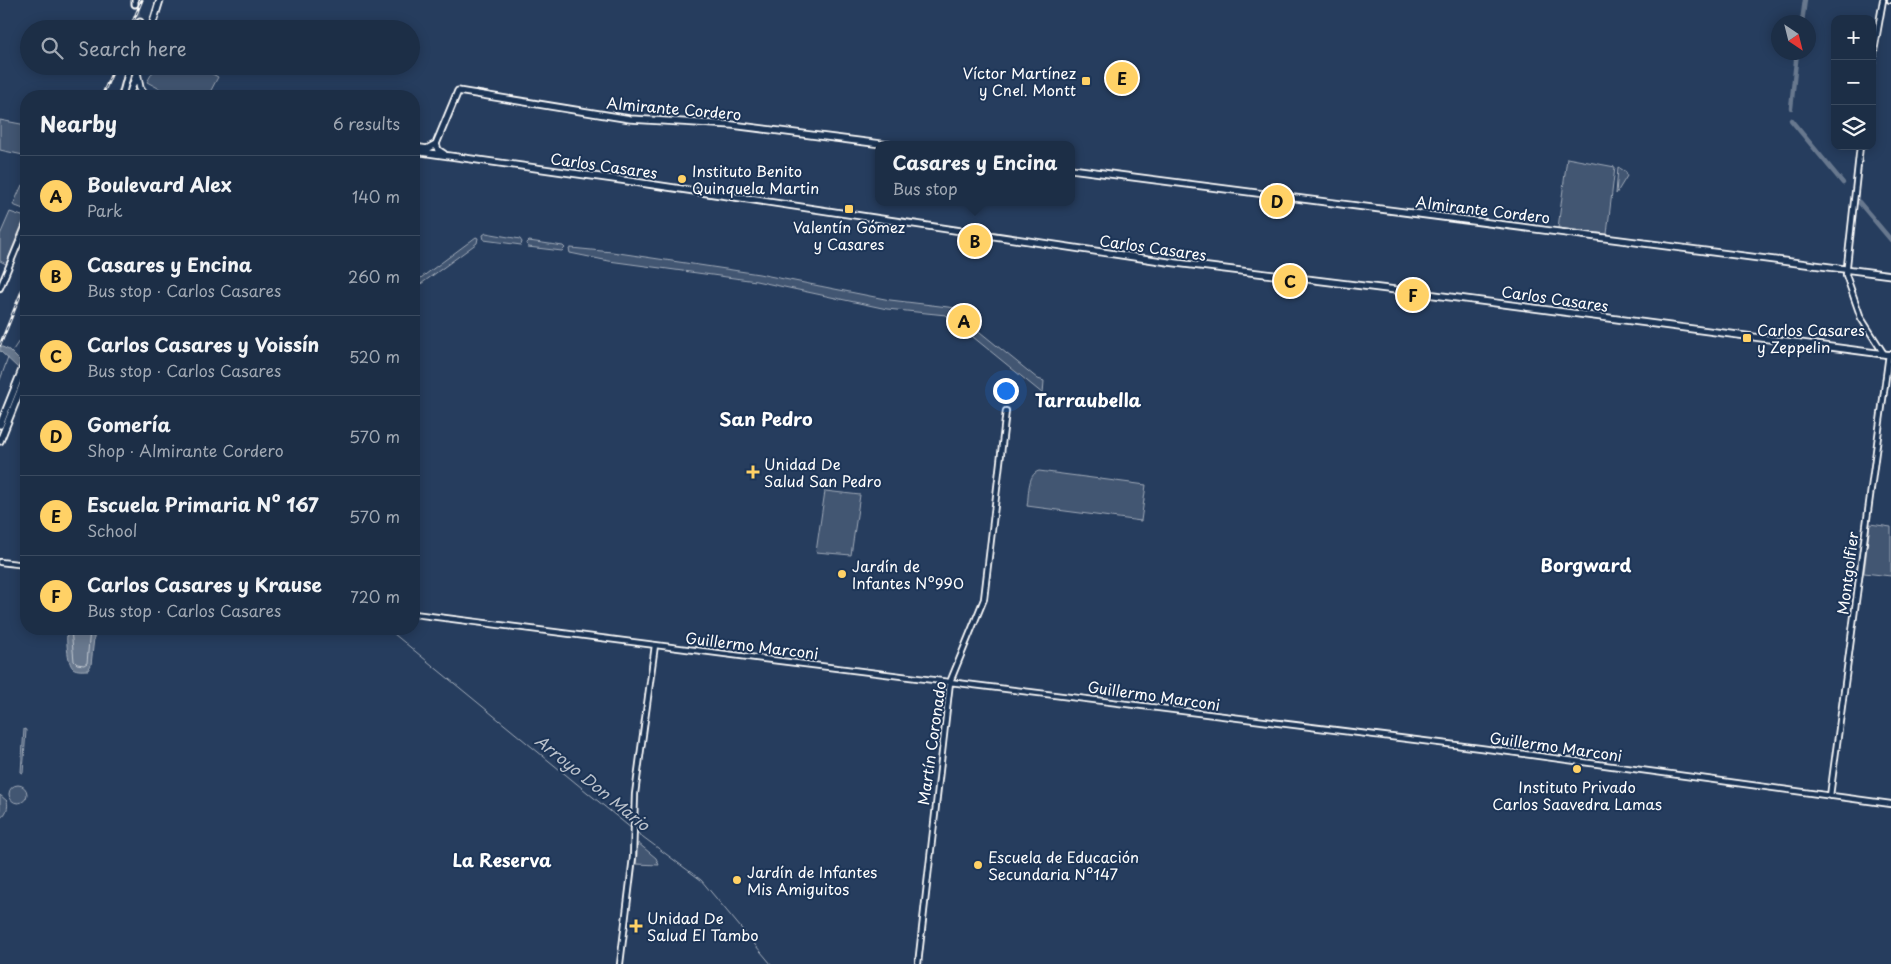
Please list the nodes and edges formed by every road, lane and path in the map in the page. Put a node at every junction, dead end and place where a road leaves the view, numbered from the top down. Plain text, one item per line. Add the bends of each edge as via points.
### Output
1 (160, 0) edge
2 (1883, 0) edge
3 (154, 20) edge
4 (1873, 60) edge
5 (128, 75) edge
6 (136, 75) edge
7 (139, 75) edge
8 (124, 90) edge
9 (131, 90) edge
10 (141, 90) edge
11 (875, 143) edge
12 (436, 144) junction
13 (420, 147) edge
14 (1860, 150) edge
15 (420, 152) edge
16 (446, 155) junction
17 (1075, 170) edge
18 (20, 240) edge
19 (1846, 269) junction
20 (1891, 275) edge
21 (0, 288) edge
22 (1888, 354) edge
23 (20, 375) edge
24 (20, 391) edge
25 (1006, 411) dead end
26 (0, 424) edge
27 (0, 441) edge
28 (0, 562) edge
29 (20, 564) edge
30 (420, 615) edge
31 (654, 645) junction
32 (950, 682) junction
33 (1830, 796) junction
34 (1891, 804) edge
35 (620, 964) edge
36 (918, 964) edge

1 - 3 main road
2 - 4 street
5 - 8 main road
6 - 9 main road
7 - 10 main road
11 - 12 main road, Almirante Cordero via 732,125 630,119 458,91
12 - 13 main road via 430,148
12 - 16 main road via 438,150
14 - 19 street
15 - 16 main road, Carlos Casares
16 - 22 main road, Carlos Casares via 1168,262
17 - 19 main road, Almirante Cordero
18 - 21 street
19 - 20 main road, Almirante Cordero
19 - 22 street via 1857,308 1868,330
22 - 33 street, Montgolfier
23 - 26 main road
24 - 27 main road
25 - 32 street, Martín Coronado via 984,599
28 - 29 street
30 - 31 street, Guillermo Marconi
31 - 32 street, Guillermo Marconi
31 - 35 street via 635,794 633,857
32 - 33 street, Guillermo Marconi via 1490,749
32 - 36 street, Martín Coronado
33 - 34 street, Guillermo Marconi

